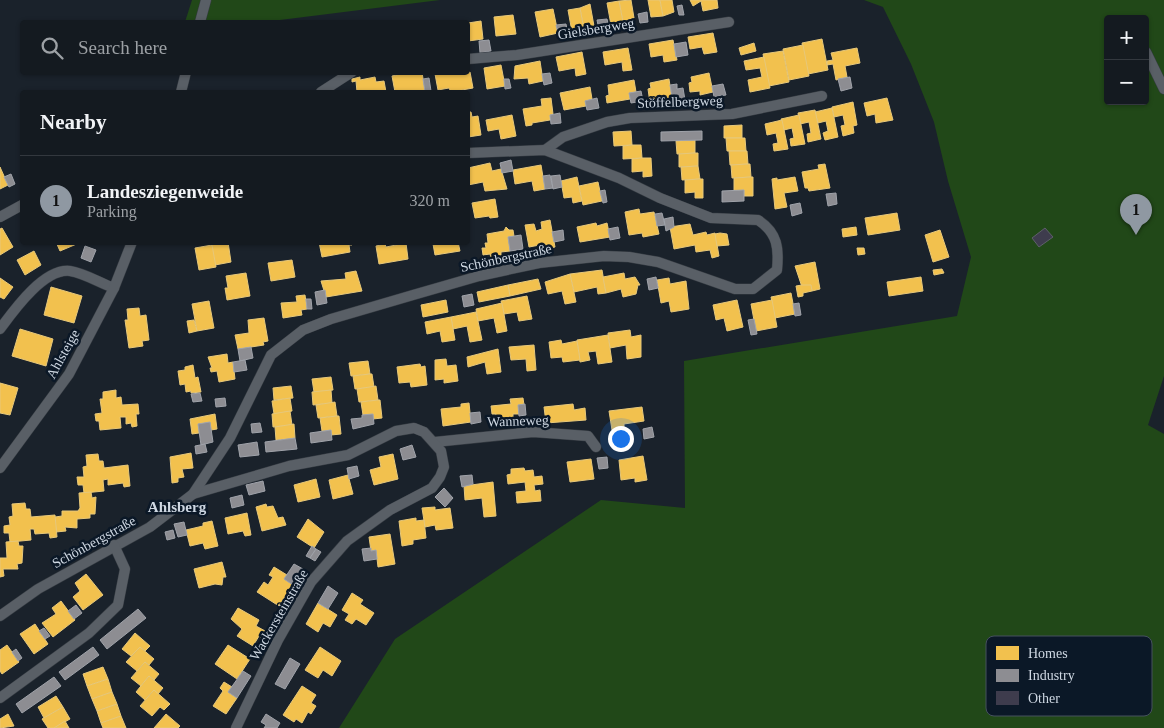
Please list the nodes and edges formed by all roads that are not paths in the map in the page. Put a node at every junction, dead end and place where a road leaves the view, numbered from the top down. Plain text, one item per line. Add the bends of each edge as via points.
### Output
1 (206, 0) edge
2 (201, 20) edge
3 (729, 22) dead end
4 (1149, 58) edge
5 (470, 59) edge
6 (185, 75) edge
7 (347, 75) edge
8 (1164, 89) edge
9 (182, 90) edge
10 (324, 90) edge
11 (822, 96) dead end
12 (545, 150) junction
13 (470, 153) edge
14 (20, 206) edge
15 (0, 217) edge
16 (131, 245) edge
17 (114, 288) junction
18 (0, 329) edge
19 (435, 442) junction
20 (596, 447) dead end
21 (0, 468) edge
22 (192, 494) junction
23 (114, 546) junction
24 (0, 616) edge
25 (0, 698) edge
26 (236, 728) edge

1 - 2 street
3 - 5 street, Gielsbergweg via 517,55
4 - 8 street
6 - 9 street
7 - 10 street
11 - 12 street, Stöffelbergweg via 732,114 630,118 607,122 563,137
12 - 13 street, Schönbergstraße
12 - 22 street, Schönbergstraße via 712,218 758,220 777,240 777,270 753,289 735,288 658,262 629,257 574,258 539,262 479,276 331,319 303,330 271,355 230,438
14 - 15 street
16 - 17 street, Ahlsteige
17 - 18 street via 71,272 50,274
17 - 21 street, Ahlsteige via 69,374
19 - 20 street, Wanneweg via 533,432 588,436
19 - 22 street via 414,428 396,431 348,454 289,466
19 - 26 street, Wackersteinstraße via 441,451 444,467 440,477 432,488 390,510 347,541 311,582 278,640
22 - 23 street, Schönbergstraße via 150,527
23 - 24 street, Schönbergstraße via 38,589
23 - 25 street via 125,569 118,605 89,634

